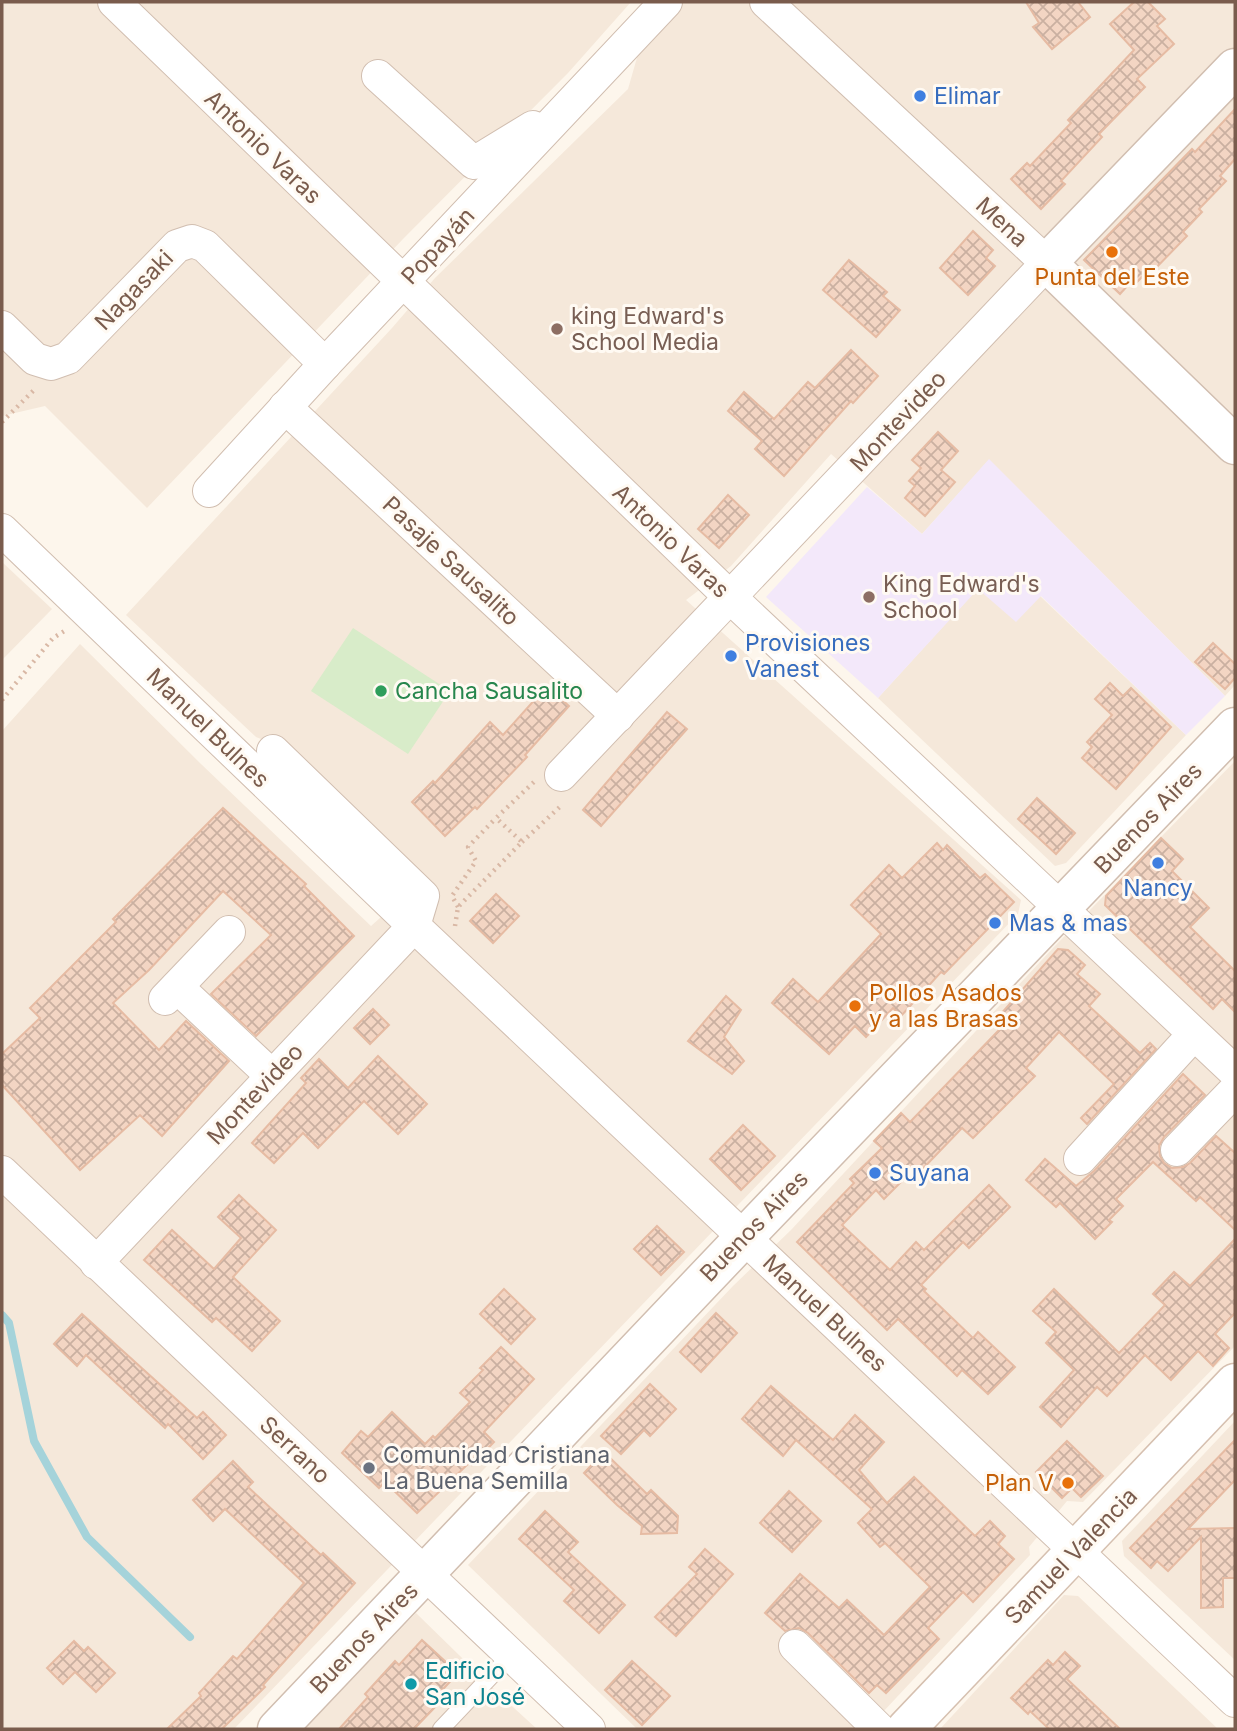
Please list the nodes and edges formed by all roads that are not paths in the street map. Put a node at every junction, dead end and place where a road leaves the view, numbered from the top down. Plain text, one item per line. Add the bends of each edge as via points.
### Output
1 (114, 2) edge
2 (666, 2) edge
3 (766, 2) edge
4 (1235, 68) edge
5 (378, 76) dead end
6 (546, 131) junction
7 (1047, 263) junction
8 (403, 283) junction
9 (2, 327) edge
10 (325, 364) junction
11 (285, 407) junction
12 (1235, 445) edge
13 (209, 491) dead end
14 (2, 530) edge
15 (731, 598) junction
16 (618, 716) junction
17 (1235, 727) edge
18 (273, 751) dead end
19 (561, 775) road end
20 (1061, 909) junction
21 (414, 926) junction
22 (229, 932) dead end
23 (1194, 1034) junction
24 (1235, 1072) edge
25 (272, 1076) junction
26 (1235, 1090) edge
27 (1177, 1150) dead end
28 (1080, 1159) dead end
29 (2, 1172) edge
30 (744, 1237) junction
31 (96, 1263) junction
32 (1235, 1383) edge
33 (1077, 1549) junction
34 (426, 1574) junction
35 (795, 1646) dead end
36 (511, 1655) junction
37 (1235, 1701) edge
38 (277, 1729) edge
39 (441, 1729) edge
40 (589, 1729) edge
41 (879, 1729) edge
42 (906, 1729) edge

1 - 8 street, Antonio Varas
2 - 6 street, Popayán
3 - 7 street, Mena
4 - 7 street, Montevideo
5 - 6 street via 474,163 533,127
6 - 8 street, Popayán
7 - 12 street, Mena
7 - 15 street, Montevideo
8 - 10 street, Popayán
8 - 15 street, Antonio Varas
9 - 10 street, Nagasaki via 35,359 51,364 68,358 177,246 192,241 205,246
10 - 11 street, Popayán
11 - 13 street, Popayán
11 - 16 street, Pasaje Sausalito
14 - 21 street, Manuel Bulnes
15 - 16 street, Montevideo
15 - 20 street, Antonio Varas
16 - 19 street, Montevideo
17 - 20 street, Buenos Aires
18 - 21 street, Manuel Bulnes via 423,896
20 - 23 street, Antonio Varas
20 - 30 street, Buenos Aires
21 - 25 street, Montevideo
21 - 30 street, Manuel Bulnes
22 - 25 street via 171,993
23 - 24 street, Antonio Varas
23 - 28 street
25 - 31 street, Montevideo
26 - 27 street
29 - 31 street, Serrano
30 - 33 street, Manuel Bulnes
30 - 34 street, Buenos Aires
31 - 34 street, Serrano
32 - 33 street, Samuel Valencia
33 - 37 street, Manuel Bulnes
33 - 42 street, Samuel Valencia
34 - 36 street, Serrano
34 - 38 street, Buenos Aires
35 - 41 street
36 - 39 lane
36 - 40 street, Serrano

